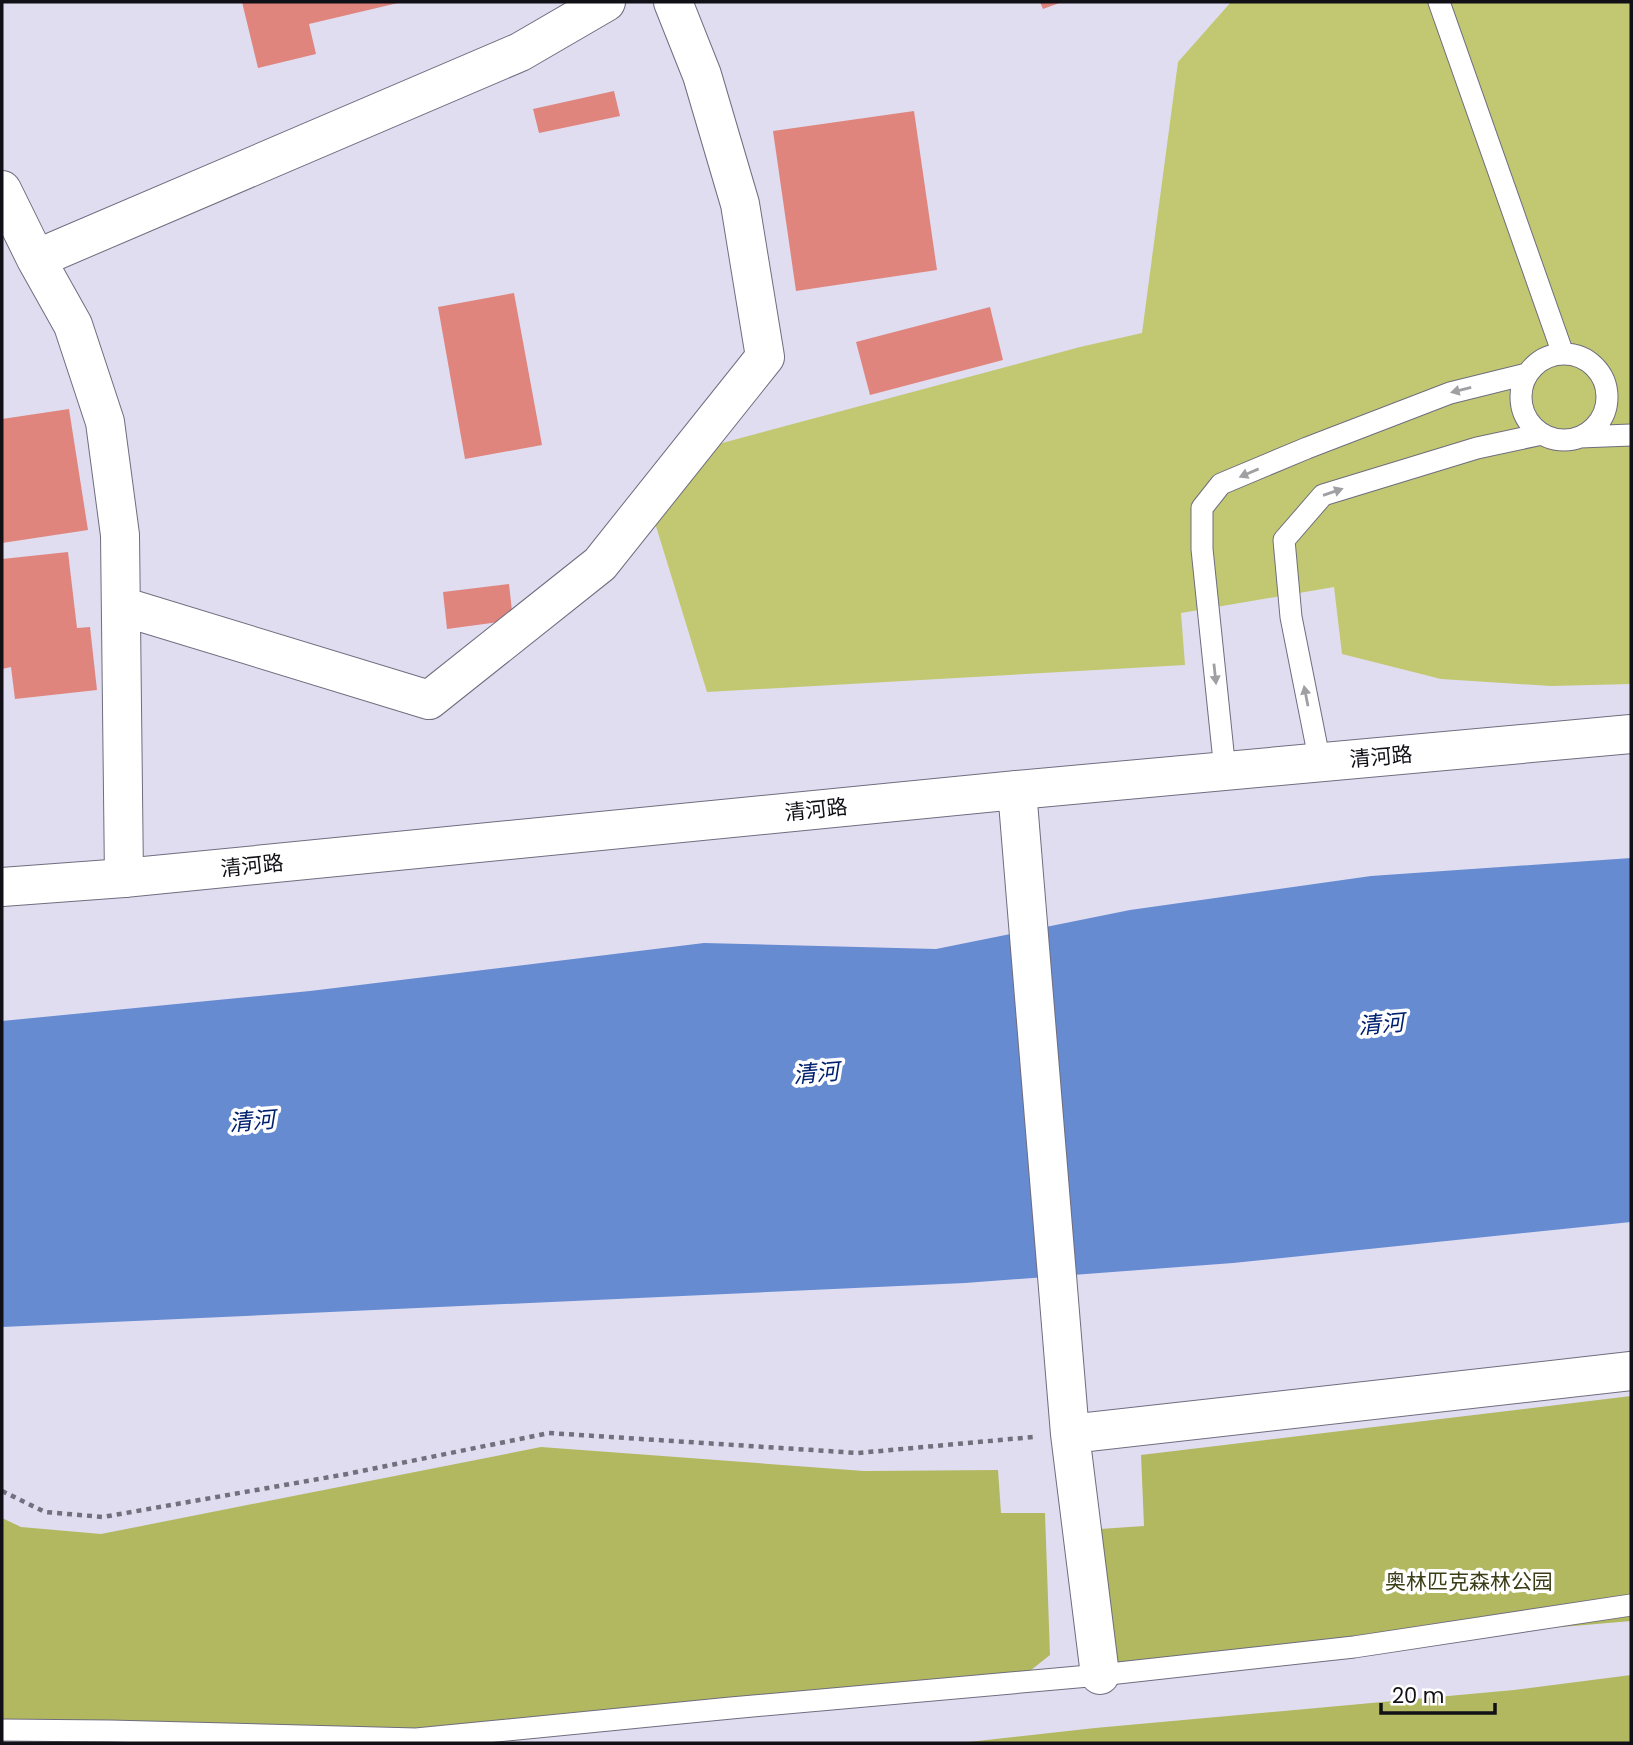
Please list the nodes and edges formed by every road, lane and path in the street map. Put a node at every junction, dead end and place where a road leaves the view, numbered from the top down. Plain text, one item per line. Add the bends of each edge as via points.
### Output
1 (606, 2) edge
2 (673, 2) edge
3 (1439, 2) edge
4 (2, 190) edge
5 (36, 259) junction
6 (1563, 354) junction
7 (1527, 374) junction
8 (1542, 434) junction
9 (1631, 435) edge
10 (1580, 437) junction
11 (121, 606) junction
12 (1631, 734) edge
13 (1320, 763) junction
14 (1225, 771) junction
15 (1017, 790) junction
16 (124, 878) junction
17 (2, 887) edge
18 (1631, 1371) edge
19 (1070, 1434) junction
20 (2, 1491) edge
21 (1631, 1605) edge
22 (1100, 1675) junction
23 (2, 1730) edge

1 - 5 street via 520,52
2 - 11 street via 702,75 740,204 765,357 600,564 429,700
3 - 6 lane
4 - 5 street
5 - 11 street via 73,325 105,422 120,535
6 - 7 lane via 1536,363
6 - 10 lane via 1591,363 1606,388 1602,417
7 - 8 lane via 1522,387 1524,413
7 -> 14 lane via 1450,393 1307,448 1222,484 1202,508 1202,549
8 - 10 lane via 1554,439
13 -> 8 lane via 1291,617 1284,540 1322,495 1477,448
9 - 10 lane
11 - 16 street
12 - 13 street, 清河路
13 - 14 street, 清河路
14 - 15 street, 清河路
15 - 16 street, 清河路
15 - 19 street
16 - 17 street, 清河路
18 - 19 street
19 - 20 path via 858,1452 549,1433 103,1517 45,1512
19 - 22 street
21 - 22 lane via 1354,1647
22 - 23 lane via 416,1739

